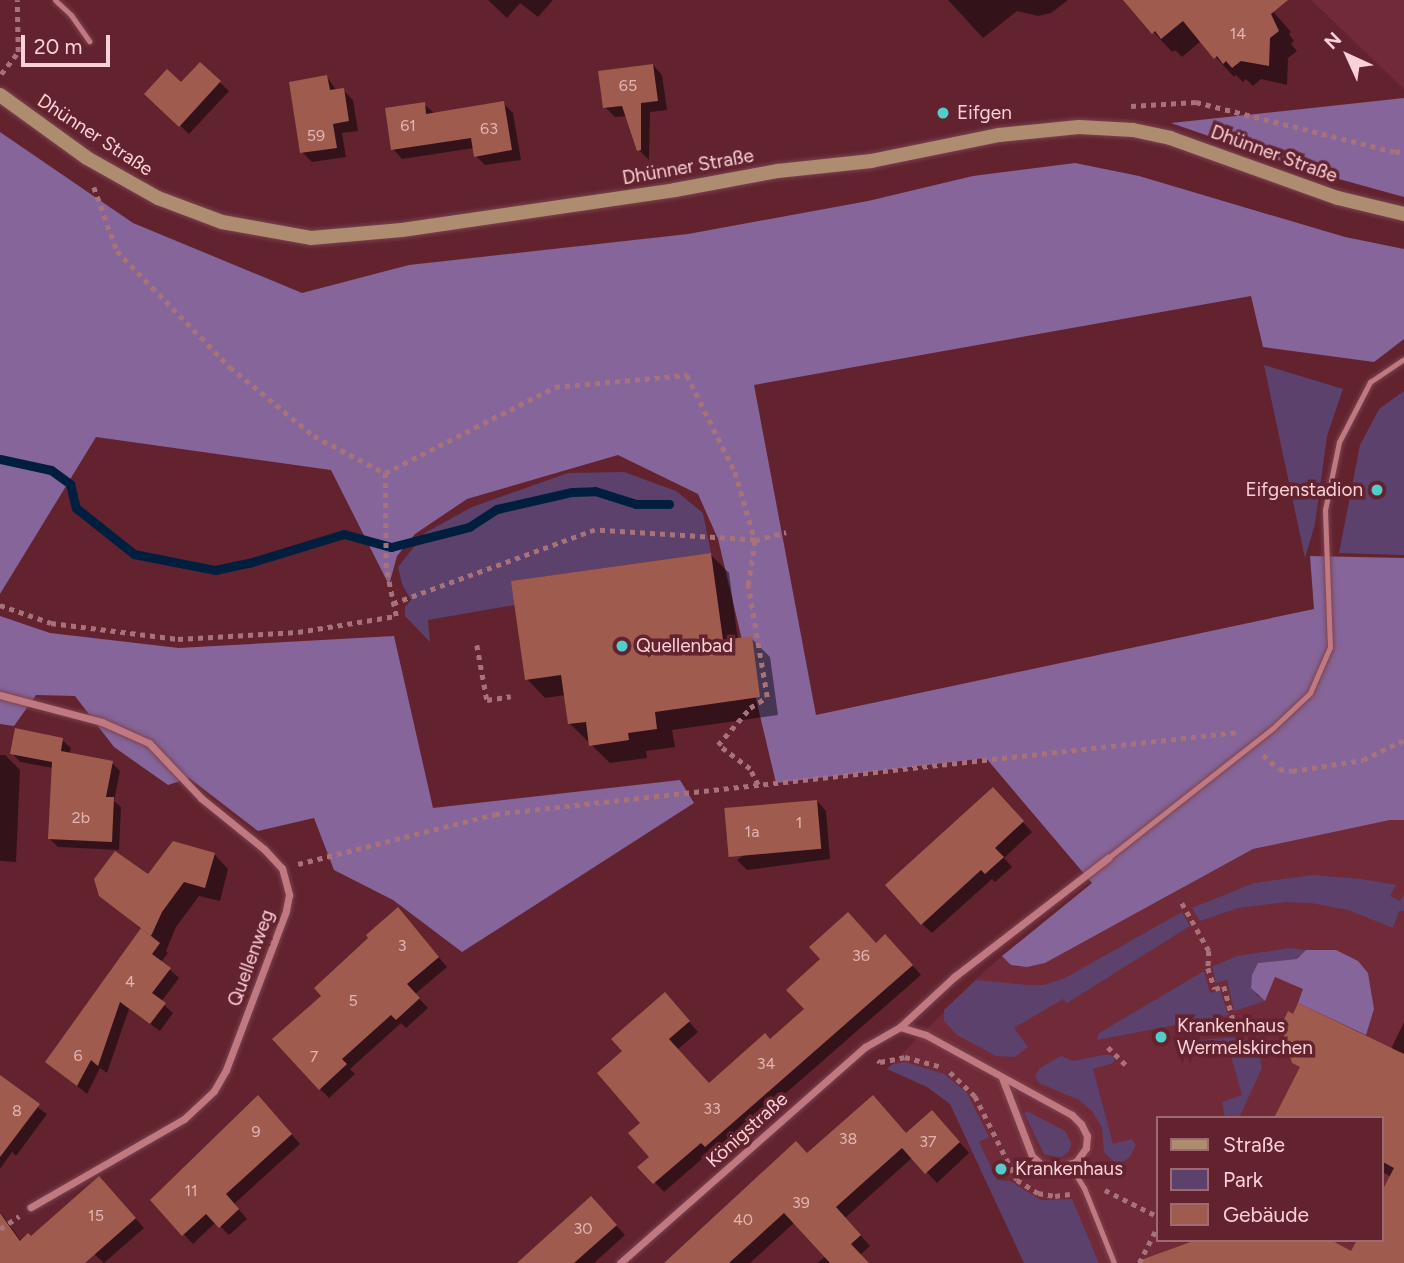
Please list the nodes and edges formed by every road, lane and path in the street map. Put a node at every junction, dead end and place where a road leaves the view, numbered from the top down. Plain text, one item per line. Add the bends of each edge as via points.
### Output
1 (17, 0) edge
2 (55, 0) edge
3 (89, 41) dead end
4 (6, 68) dead end
5 (0, 95) edge
6 (1124, 106) dead end
7 (1404, 151) edge
8 (88, 158) junction
9 (1404, 214) edge
10 (1404, 359) edge
11 (385, 473) junction
12 (786, 532) dead end
13 (755, 540) junction
14 (393, 604) junction
15 (0, 605) edge
16 (477, 645) dead end
17 (0, 695) edge
18 (511, 696) dead end
19 (1273, 728) junction
20 (1404, 740) edge
21 (1252, 745) junction
22 (758, 785) junction
23 (1108, 858) joint
24 (282, 868) junction
25 (1182, 903) dead end
26 (1234, 1024) dead end
27 (900, 1027) junction
28 (1108, 1047) dead end
29 (1128, 1067) dead end
30 (1002, 1077) junction
31 (1070, 1165) junction
32 (31, 1207) dead end
33 (1156, 1230) edge
34 (620, 1263) edge
35 (1114, 1263) edge
36 (1139, 1263) edge

1 - 4 path via 18,52
2 - 3 lane
5 - 8 main road, Dhünner Straße
6 - 7 path via 1196,102
8 - 9 main road, Dhünner Straße via 158,198 222,222 330,238 872,161 999,135 1105,127 1170,138 1338,198
8 - 11 path via 96,196 117,251 230,367 314,436
10 - 19 lane via 1370,382 1339,442 1325,510 1330,647 1310,693
11 - 13 path via 555,387 687,375 735,472
11 - 14 path via 386,568
12 - 13 path
13 - 14 path via 595,530
13 - 22 path via 748,585 767,697 750,708 718,746 750,769
14 - 15 path via 396,616 310,630 178,639 51,623
16 - 18 path via 487,700
17 - 24 street via 102,722 149,743 201,798
19 - 21 lane
19 - 22 path
20 - 21 path via 1363,760 1292,771 1279,769
21 - 23 lane
22 - 24 path via 495,814
23 - 27 street, Königstraße via 954,977
24 - 32 street, Quellenweg via 288,880 286,911 214,1091 184,1119
25 - 26 path via 1209,951 1215,989 1224,986
27 - 30 street via 926,1035
27 - 34 street, Königstraße via 865,1047
28 - 29 path
30 - 31 street via 1032,1156 1047,1167
30 - 31 street via 1024,1086 1081,1124 1087,1136 1086,1149
31 - 35 lane
33 - 36 path

